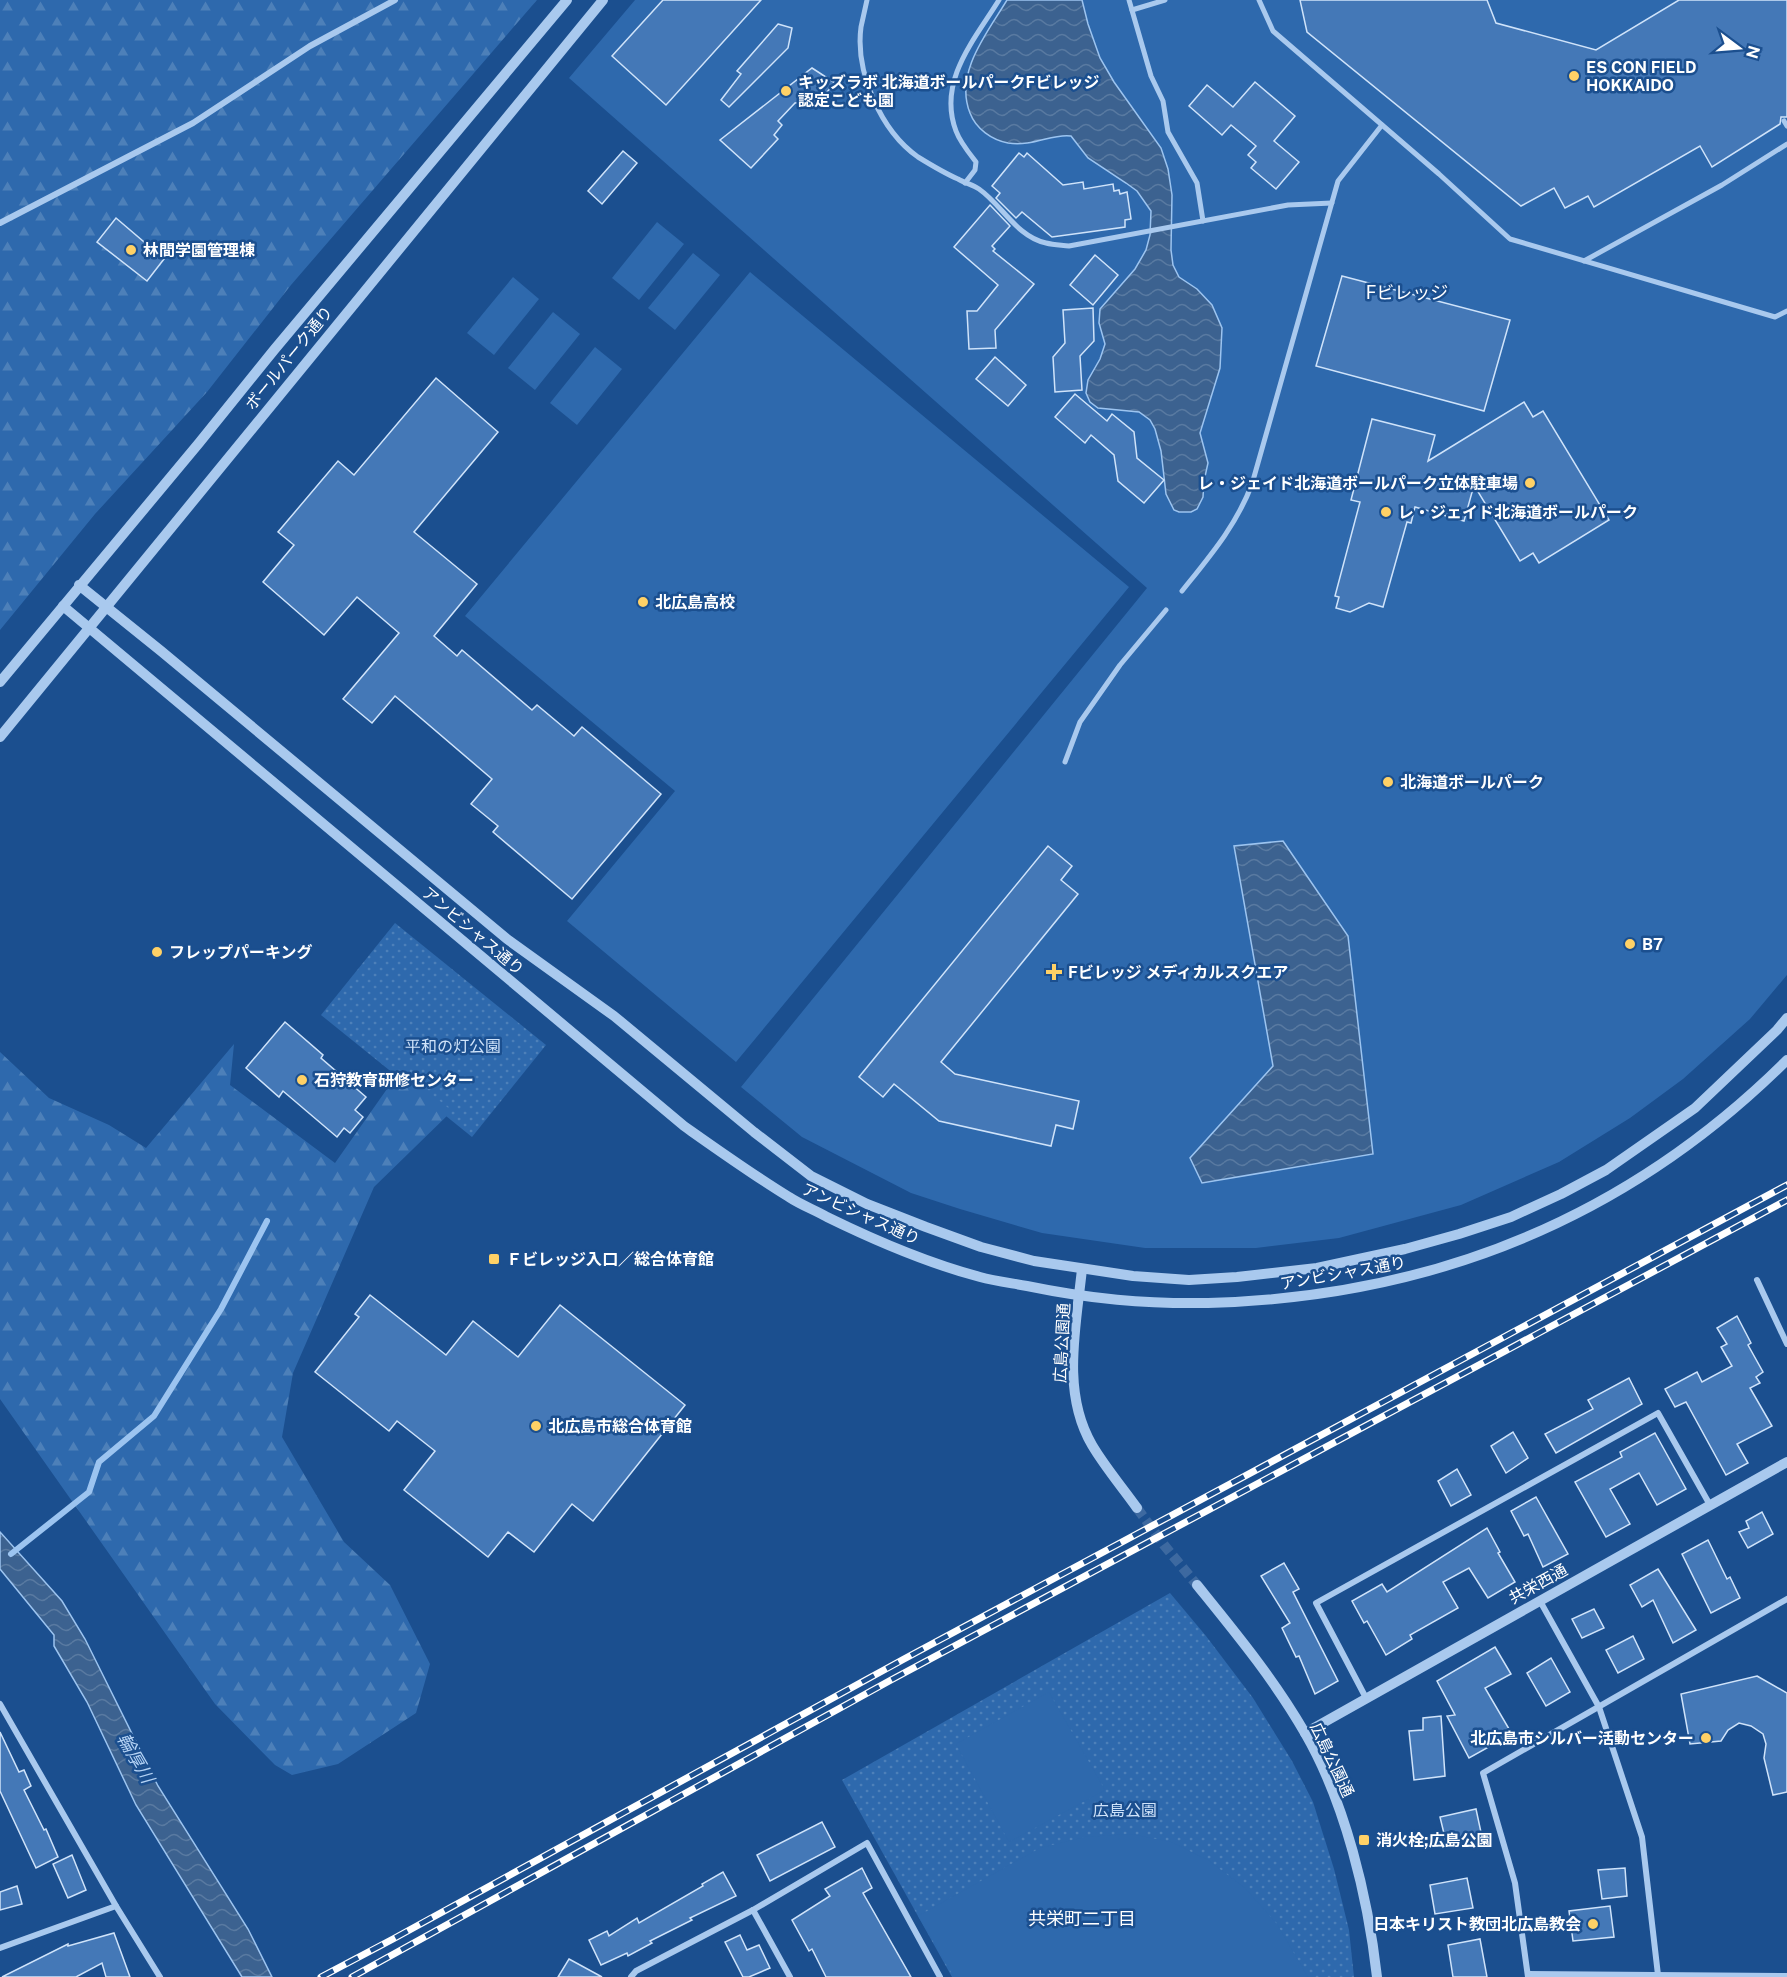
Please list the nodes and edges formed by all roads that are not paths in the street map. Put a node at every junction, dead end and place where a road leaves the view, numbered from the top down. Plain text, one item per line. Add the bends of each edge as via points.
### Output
1 (395, 0) edge
2 (567, 0) edge
3 (603, 0) edge
4 (867, 0) edge
5 (999, 0) edge
6 (1129, 0) edge
7 (1166, 0) edge
8 (1259, 0) edge
9 (1132, 10) junction
10 (1382, 125) junction
11 (1787, 144) edge
12 (965, 183) junction
13 (1332, 203) junction
14 (1203, 221) junction
15 (0, 224) edge
16 (1584, 261) junction
17 (1787, 311) edge
18 (79, 585) junction
19 (1182, 591) dead end
20 (63, 606) junction
21 (106, 606) junction
22 (1166, 610) dead end
23 (90, 627) junction
24 (0, 682) edge
25 (0, 737) edge
26 (1065, 762) dead end
27 (1787, 1018) edge
28 (1787, 1060) edge
29 (1082, 1269) junction
30 (1757, 1280) dead end
31 (1079, 1297) junction
32 (1787, 1344) edge
33 (1787, 1462) edge
34 (1710, 1505) junction
35 (1137, 1508) tunnel mouth
36 (1197, 1585) tunnel mouth
37 (1787, 1599) edge
38 (1540, 1600) junction
39 (1366, 1698) junction
40 (0, 1704) edge
41 (1599, 1707) junction
42 (1305, 1732) junction
43 (116, 1906) junction
44 (753, 1910) junction
45 (0, 1948) edge
46 (637, 1974) edge
47 (1658, 1975) junction
48 (1528, 1976) edge
49 (1787, 1976) edge
50 (160, 1977) edge
51 (631, 1977) edge
52 (790, 1977) edge
53 (940, 1977) edge
54 (1377, 1977) edge

1 - 15 street via 310,46 194,123
2 - 18 street, ボールパーク通り
3 - 21 street, ボールパーク通り
4 - 12 street via 861,28 862,61 884,117 915,155
5 - 12 street via 959,63 953,87 951,109 956,132 976,162
6 - 9 street
7 - 9 street
8 - 10 street via 1273,31
9 - 14 street via 1151,76 1163,101 1168,132 1197,183
10 - 13 street via 1338,181
10 - 16 street via 1510,239
11 - 16 street via 1722,185
12 - 14 street via 979,189 1024,232 1044,243 1069,246
13 - 14 street via 1288,205
13 - 19 street via 1244,506
16 - 17 street via 1775,317
18 - 20 street, ボールパーク通り
18 - 21 street, アンビシャス通り
20 - 23 street, アンビシャス通り
20 - 24 street, ボールパーク通り
21 - 23 street, ボールパーク通り
21 - 29 street, アンビシャス通り via 507,939 614,1016 811,1176 867,1204 981,1247
22 - 26 street via 1080,722
23 - 25 street, ボールパーク通り
23 - 31 street, アンビシャス通り via 587,1047 731,1160 792,1199 911,1254 980,1277
27 - 29 street, アンビシャス通り via 1695,1108 1606,1170 1511,1216 1405,1249 1317,1268 1189,1280
28 - 31 street, アンビシャス通り via 1658,1168 1575,1216 1486,1254 1373,1285 1281,1300 1162,1304
29 - 31 street, 広島公園通
30 - 32 street
31 - 35 street, 広島公園通 via 1073,1359 1078,1410 1092,1445
33 - 34 street, 共栄西通
34 - 38 street, 共栄西通
34 - 39 street via 1658,1413 1316,1603
36 - 42 street, 広島公園通 via 1256,1659
37 - 41 street
38 - 39 street, 共栄西通
38 - 41 street
39 - 42 street, 共栄西通
40 - 43 street
41 - 47 street via 1642,1837
41 - 48 street via 1483,1773 1515,1883
42 - 54 street, 広島公園通 via 1348,1836 1371,1931
43 - 45 street
43 - 50 street
44 - 46 street
44 - 52 street
44 - 53 street via 867,1843
46 - 51 street
47 - 48 street
47 - 49 street

